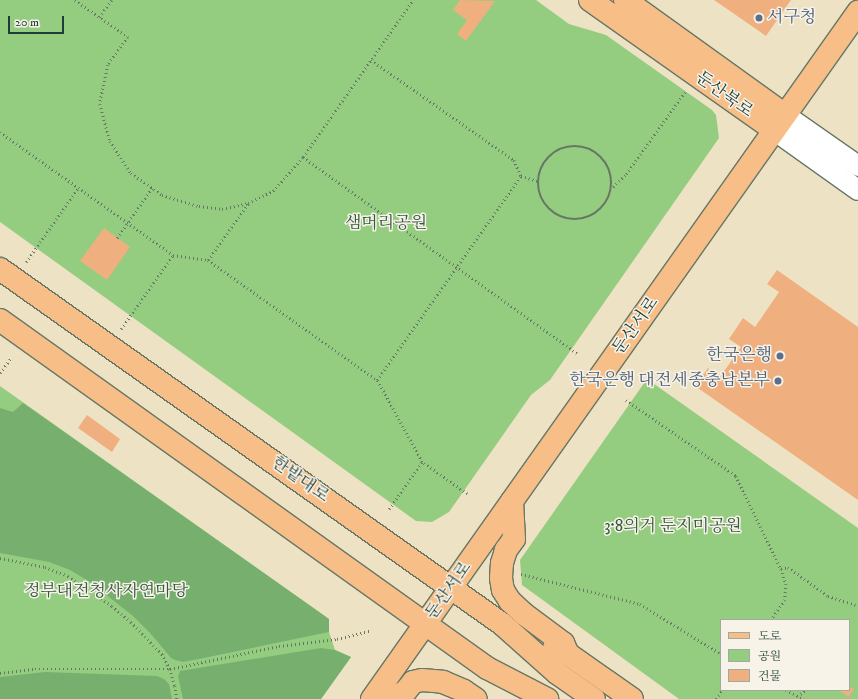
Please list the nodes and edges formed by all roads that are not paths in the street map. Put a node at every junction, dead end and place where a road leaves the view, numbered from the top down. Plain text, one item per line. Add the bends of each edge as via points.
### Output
1 (590, 0) edge
2 (625, 0) edge
3 (858, 12) edge
4 (780, 122) junction
5 (858, 166) edge
6 (858, 190) edge
7 (0, 269) edge
8 (0, 320) edge
9 (512, 501) junction
10 (451, 587) junction
11 (426, 623) junction
12 (502, 624) junction
13 (568, 654) junction
14 (487, 668) junction
15 (372, 699) edge
16 (387, 699) edge
17 (476, 699) edge
18 (514, 699) edge
19 (547, 699) edge
20 (594, 699) edge
21 (632, 699) edge

1 - 4 main road, 둔산북로
2 - 4 main road, 둔산북로
3 - 4 main road, 둔산서로
4 - 5 street, 둔산북로
4 - 6 street, 둔산북로
4 - 9 main road, 둔산서로
7 - 10 main road, 한밭대로
8 - 11 main road
9 - 10 main road, 둔산서로
9 - 13 main road via 514,539 506,550 502,563 503,590 524,614 563,643
10 - 11 main road, 둔산서로
10 - 12 main road, 한밭대로
11 - 14 main road
11 - 15 main road, 둔산서로
12 - 13 main road
12 - 20 main road, 한밭대로 via 556,673
13 - 21 main road
14 - 18 main road
14 - 19 main road
16 - 17 main road via 405,692 413,682 422,680 444,682

